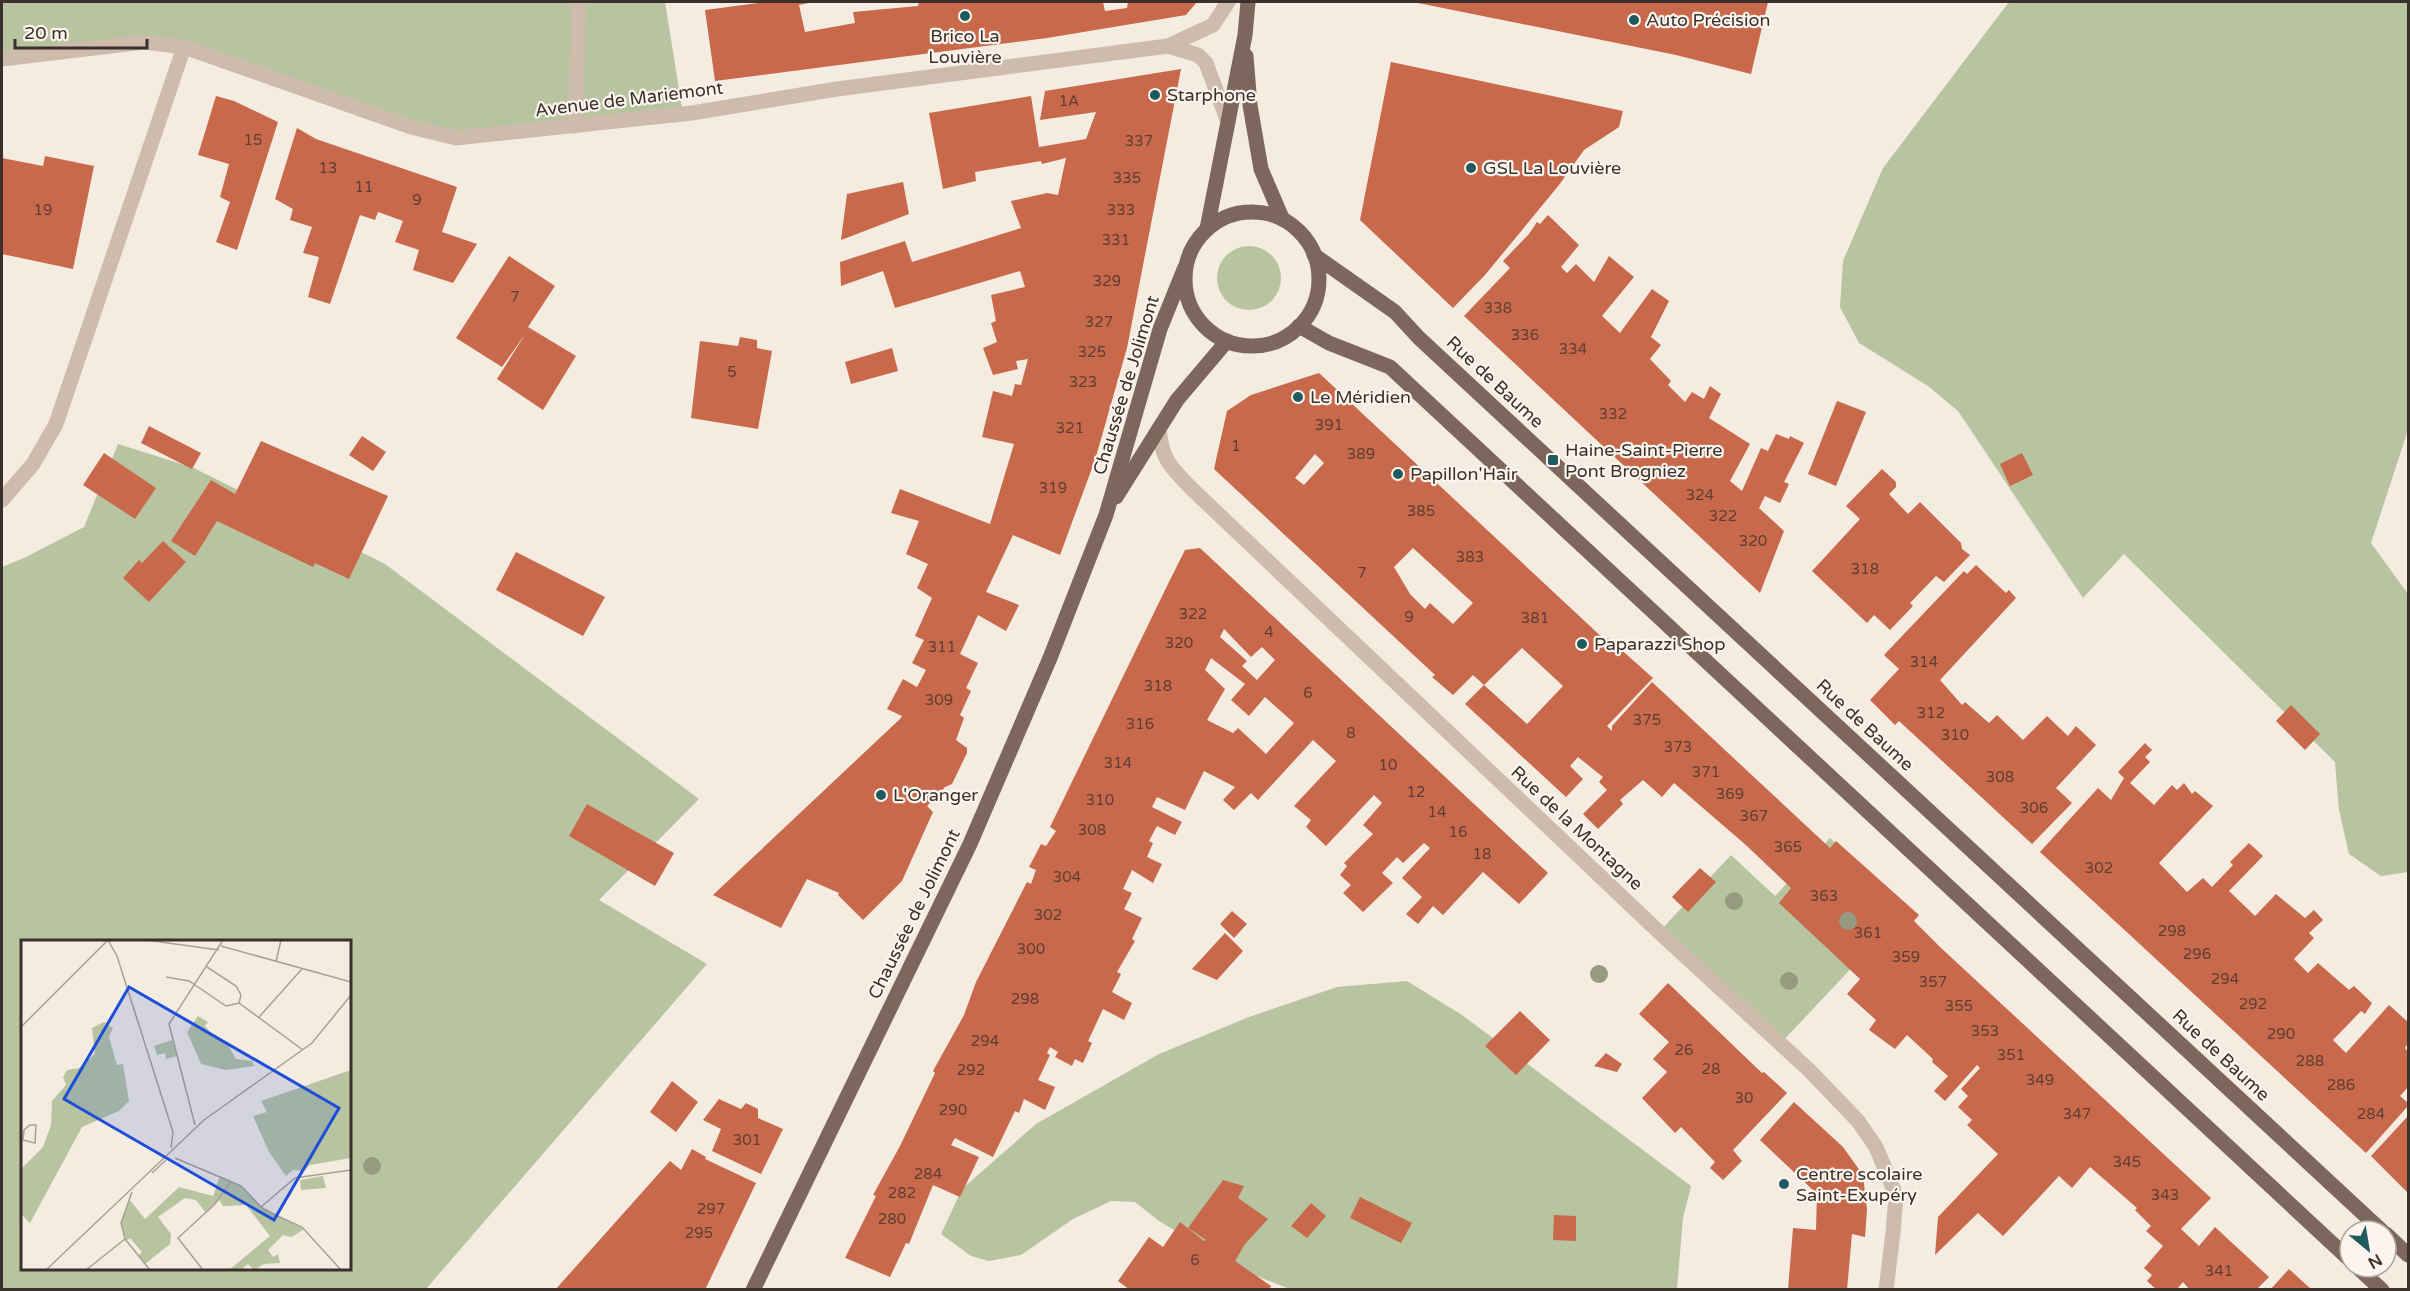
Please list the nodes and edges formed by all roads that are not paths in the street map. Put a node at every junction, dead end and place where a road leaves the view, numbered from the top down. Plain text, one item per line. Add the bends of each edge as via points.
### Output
1 (579, 2) edge
2 (1228, 2) edge
3 (1248, 2) edge
4 (1245, 35) junction
5 (1168, 46) junction
6 (184, 47) junction
7 (2, 59) edge
8 (1228, 122) junction
9 (575, 126) junction
10 (1281, 218) junction
11 (1207, 229) junction
12 (1314, 255) junction
13 (1185, 267) junction
14 (1299, 326) junction
15 (1227, 341) junction
16 (1159, 428) junction
17 (2, 500) edge
18 (1106, 515) junction
19 (2369, 1219) edge
20 (2338, 1249) edge
21 (2370, 1279) edge
22 (753, 1290) edge
23 (1886, 1290) edge
24 (2382, 1290) edge

1 - 9 street
2 - 5 street via 1213,25
3 - 4 main road
4 - 8 main road
4 - 10 main road via 1260,169
5 - 8 street, Avenue de Mariemont via 1198,55 1206,63
5 - 9 street, Avenue de Mariemont
6 - 7 street, Avenue de Mariemont via 144,42
6 - 9 street, Avenue de Mariemont via 411,127 456,138
6 - 17 street via 56,424 33,464
8 - 11 main road
10 - 11 main road via 1263,212 1243,212
10 - 12 main road via 1299,232
11 - 13 main road via 1192,247
12 - 14 main road via 1319,274 1317,293
12 - 19 main road, Rue de Baume via 1395,312
13 - 15 main road via 1187,294 1198,319
13 - 18 main road, Chaussée de Jolimont via 1160,329
14 - 15 main road via 1278,340 1250,346
14 - 20 main road via 1329,344 1390,367
15 - 16 main road, Chaussée de Jolimont via 1177,400
16 - 18 main road, Chaussée de Jolimont
16 - 23 street, Rue de la Montagne via 1166,461 1194,491 1858,1121 1876,1147 1896,1195
18 - 22 main road, Chaussée de Jolimont via 970,844
21 - 24 main road

